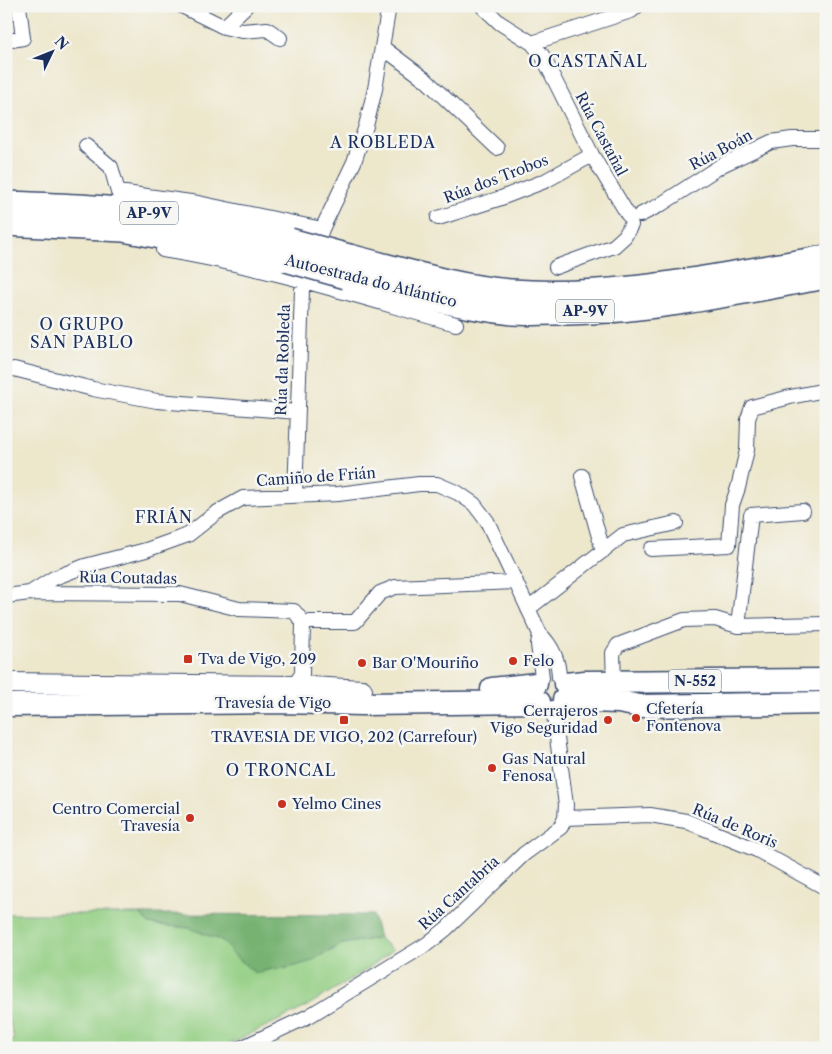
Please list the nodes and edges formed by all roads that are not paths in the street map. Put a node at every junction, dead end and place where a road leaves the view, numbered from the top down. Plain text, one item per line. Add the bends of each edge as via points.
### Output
1 (19, 6) edge
2 (182, 6) edge
3 (246, 6) edge
4 (388, 6) edge
5 (482, 6) edge
6 (637, 6) edge
7 (224, 27) junction
8 (280, 38) dead end
9 (6, 40) edge
10 (532, 43) junction
11 (382, 47) junction
12 (826, 139) edge
13 (86, 146) dead end
14 (497, 148) dead end
15 (592, 154) junction
16 (6, 204) edge
17 (438, 218) dead end
18 (633, 219) junction
19 (6, 223) edge
20 (322, 229) junction
21 (163, 250) dead end
22 (288, 250) junction
23 (826, 258) edge
24 (347, 266) junction
25 (556, 267) dead end
26 (826, 276) edge
27 (305, 281) junction
28 (456, 324) dead end
29 (14, 369) dead end
30 (826, 390) edge
31 (298, 412) junction
32 (582, 476) dead end
33 (295, 496) junction
34 (803, 511) dead end
35 (676, 523) dead end
36 (651, 549) dead end
37 (602, 551) junction
38 (516, 582) junction
39 (30, 593) junction
40 (6, 596) edge
41 (528, 609) junction
42 (303, 622) junction
43 (826, 624) edge
44 (738, 626) junction
45 (826, 680) edge
46 (614, 682) junction
47 (6, 683) edge
48 (294, 686) junction
49 (551, 691) junction
50 (6, 696) edge
51 (362, 697) junction
52 (826, 703) edge
53 (6, 705) edge
54 (6, 714) edge
55 (565, 818) junction
56 (826, 888) edge
57 (241, 1048) edge

1 - 9 street via 23,38
2 - 7 street
3 - 7 street
4 - 11 street, Rúa da Robleda
5 - 10 street, Rúa Castañal via 500,23
6 - 10 street via 631,11
7 - 8 street via 242,31 267,29
10 - 15 street, Rúa Castañal via 542,55
11 - 14 street via 426,80
11 - 20 street, Rúa da Robleda via 366,126 354,162
12 - 18 street, Rúa Boán via 770,142 722,165
13 - 20 street via 111,167 118,192 198,203
15 - 17 street, Rúa dos Trobos via 545,181
15 - 18 street, Rúa Castañal
16 - 22 highway, Autoestrada do Atlántico / AP-9V via 150,213 217,224
18 - 25 street, Rúa Boán via 625,236 614,246
19 - 22 highway, Autoestrada do Atlántico / AP-9V via 123,229
20 - 27 street, Rúa da Robleda
21 - 27 street via 212,258
22 - 24 highway, Autoestrada do Atlántico / AP-9V, bridge
23 - 24 highway, Autoestrada do Atlántico / AP-9V via 633,289 575,294 510,292
24 - 26 highway, Autoestrada do Atlántico / AP-9V via 434,299 514,312 578,312 652,305
27 - 28 street
27 - 31 street, Rúa da Robleda via 301,300
29 - 31 street via 156,401
30 - 36 street via 752,407 748,419 747,450 732,505 729,545
31 - 33 street, Rúa da Robleda
32 - 37 street
33 - 38 street, Camiño de Frián via 437,484 474,504 487,521
33 - 39 street, Camiño de Frián via 244,498 216,513 188,535 85,566 54,578
34 - 44 street via 751,515
35 - 37 street via 623,535
37 - 41 street
38 - 41 street, Camiño de Frián
38 - 42 street, Rúa Coutadas via 395,587 380,593 355,622
39 - 40 street, Rúa Coutadas
39 - 42 street, Rúa Coutadas via 180,594 240,609 294,611
41 - 49 street, Camiño de Frián via 556,658
42 - 48 street via 302,674
43 - 44 street
44 - 46 street via 715,619 684,620 622,642 613,653
45 - 46 main road, Travesía de Vigo / N-552
46 - 49 main road, Travesía de Vigo / N-552
47 - 48 main road, N-552
48 - 51 main road, N-552
49 - 51 main road, Travesía de Vigo / N-552 via 489,690
49 - 52 main road, Travesía de Vigo / N-552 via 640,706
49 - 55 street
50 - 51 main road, Travesía de Vigo via 303,692
51 - 53 main road, Travesía de Vigo via 282,702
51 - 54 main road, N-552 via 117,713
55 - 56 street, Rúa de Roris via 650,815 686,821 757,850
55 - 57 street, Rúa Cantabria via 561,827 524,854 427,944 309,1016

